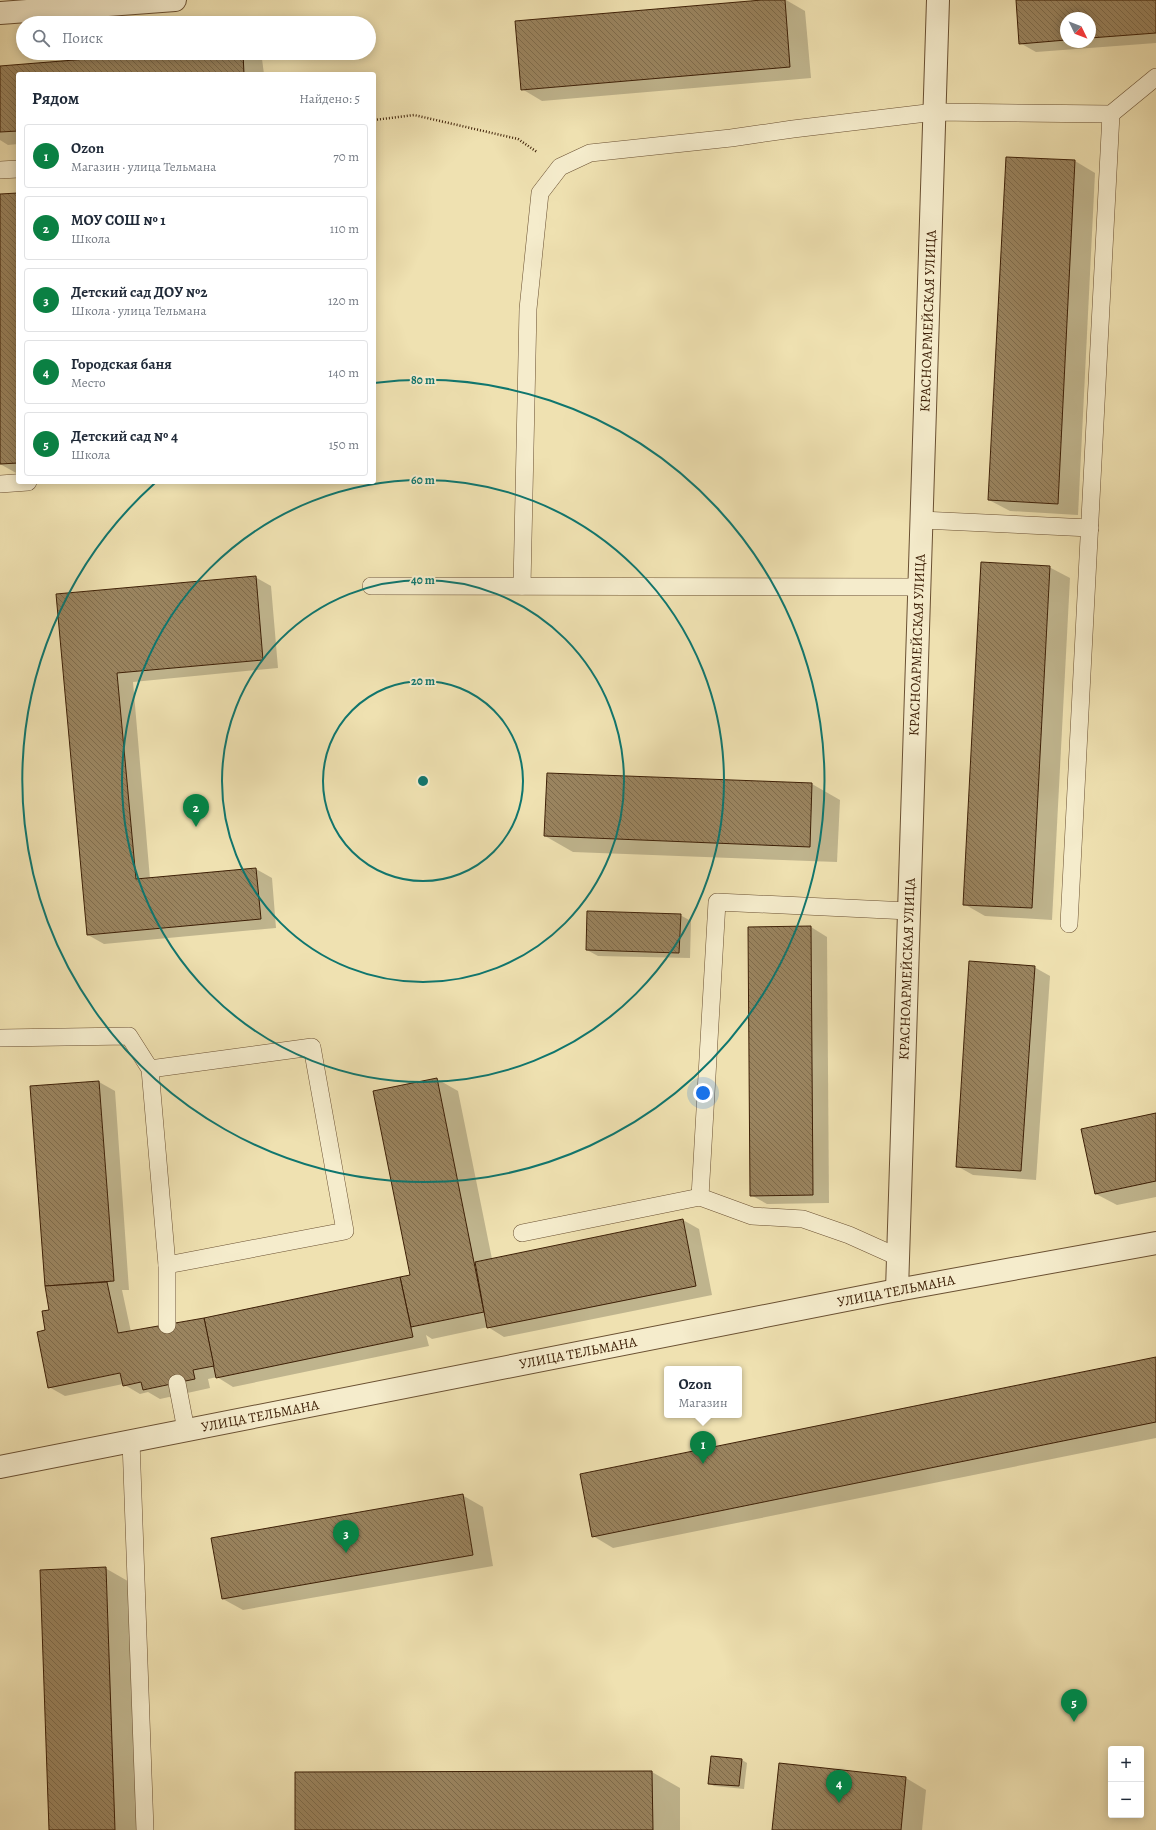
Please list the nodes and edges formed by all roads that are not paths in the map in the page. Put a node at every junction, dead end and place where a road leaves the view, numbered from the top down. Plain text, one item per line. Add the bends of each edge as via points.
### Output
1 (174, 0) edge
2 (938, 0) edge
3 (0, 13) edge
4 (1156, 77) edge
5 (935, 112) junction
6 (1111, 114) junction
7 (16, 169) edge
8 (0, 170) edge
9 (16, 483) edge
10 (0, 484) edge
11 (921, 520) junction
12 (1090, 528) junction
13 (371, 586) dead end
14 (522, 586) junction
15 (919, 587) junction
16 (909, 911) junction
17 (1070, 924) dead end
18 (0, 1038) edge
19 (150, 1069) junction
20 (700, 1197) junction
21 (522, 1233) dead end
22 (1156, 1243) edge
23 (898, 1257) junction
24 (167, 1265) junction
25 (897, 1290) junction
26 (167, 1325) dead end
27 (177, 1383) dead end
28 (186, 1430) junction
29 (131, 1441) junction
30 (0, 1467) edge
31 (146, 1830) edge

1 - 3 street
2 - 5 street, КРАСНОАРМЕЙСКАЯ УЛИЦА
4 - 6 lane
5 - 6 lane
5 - 11 street, КРАСНОАРМЕЙСКАЯ УЛИЦА
5 - 14 lane via 590,153 560,167 540,193 528,309
6 - 12 lane
7 - 8 lane
9 - 10 lane
11 - 12 lane
11 - 15 street, КРАСНОАРМЕЙСКАЯ УЛИЦА
12 - 17 lane
13 - 14 lane
14 - 15 lane
15 - 16 street, КРАСНОАРМЕЙСКАЯ УЛИЦА
16 - 20 lane via 717,902
16 - 23 street, КРАСНОАРМЕЙСКАЯ УЛИЦА
18 - 19 lane via 129,1036
19 - 24 lane
19 - 24 lane via 312,1047 345,1231
20 - 21 lane
20 - 23 lane via 752,1216 803,1219 849,1235
22 - 25 street, УЛИЦА ТЕЛЬМАНА
23 - 25 street, КРАСНОАРМЕЙСКАЯ УЛИЦА
24 - 26 lane
25 - 28 street, УЛИЦА ТЕЛЬМАНА
27 - 28 lane
28 - 29 street, УЛИЦА ТЕЛЬМАНА
29 - 30 street, УЛИЦА ТЕЛЬМАНА
29 - 31 lane

